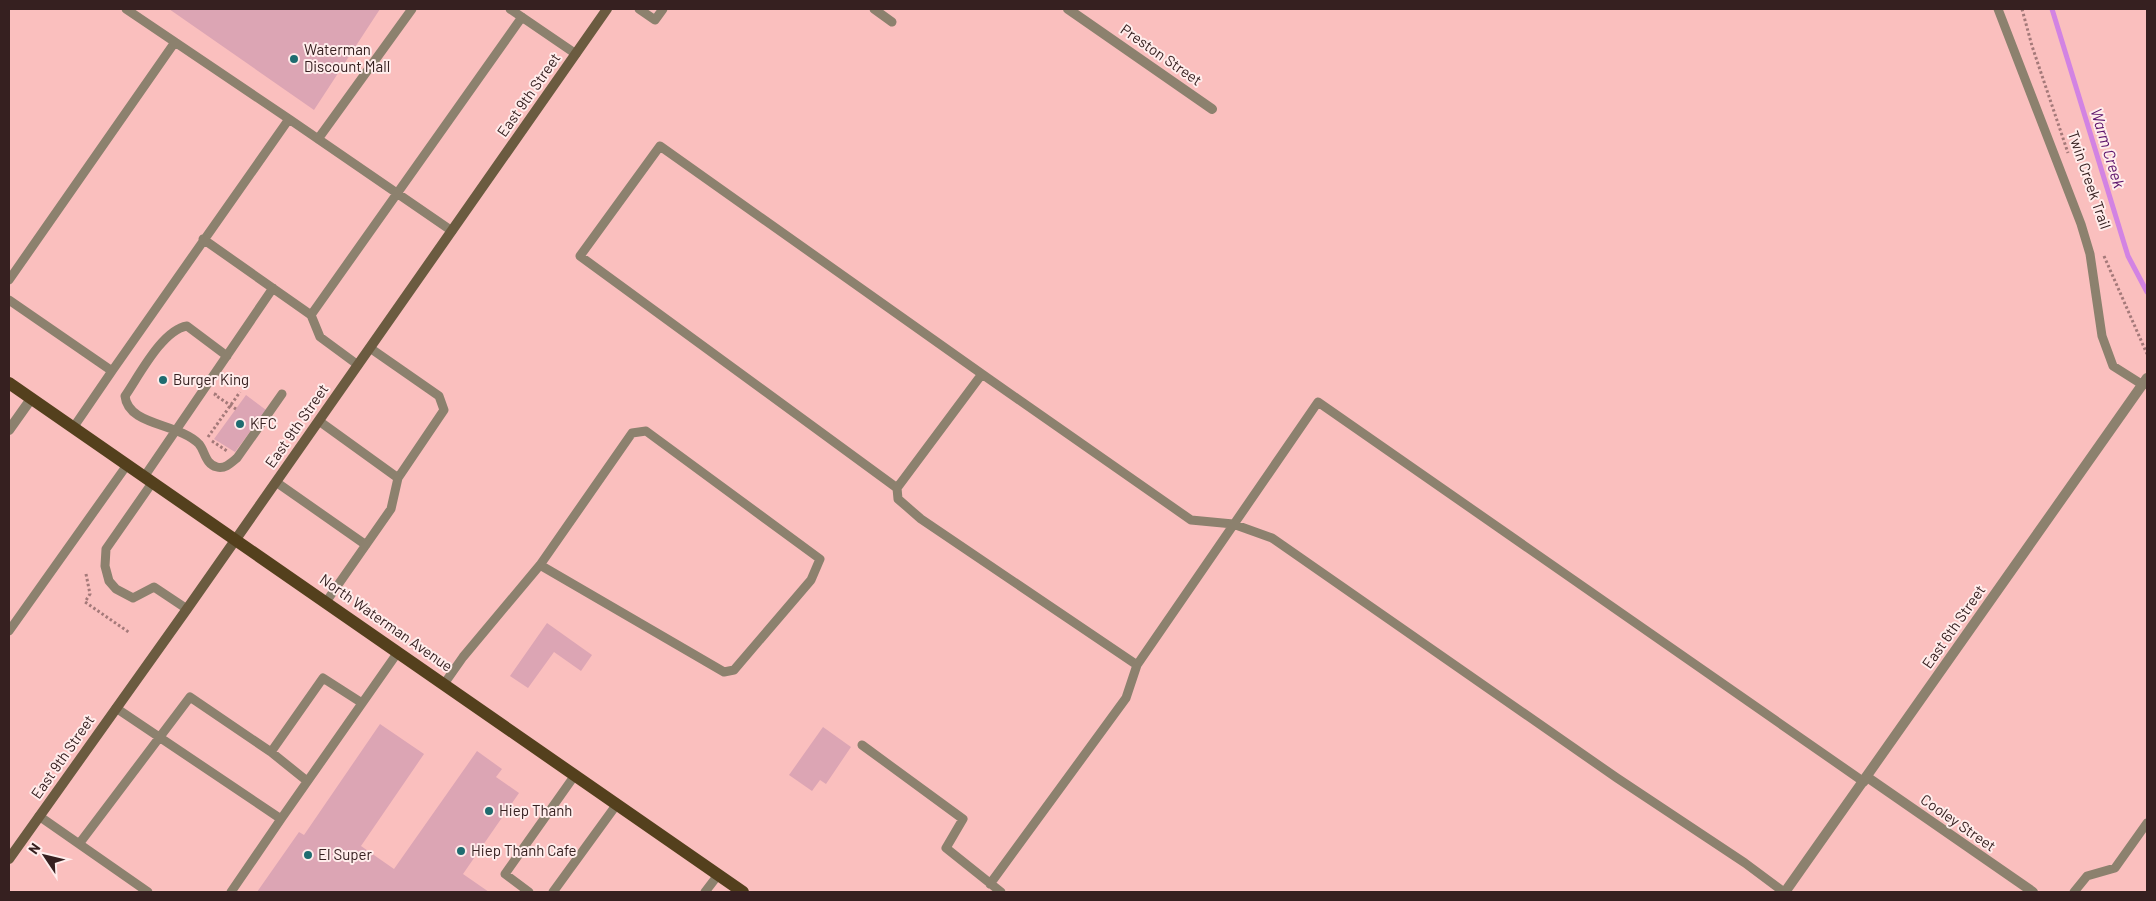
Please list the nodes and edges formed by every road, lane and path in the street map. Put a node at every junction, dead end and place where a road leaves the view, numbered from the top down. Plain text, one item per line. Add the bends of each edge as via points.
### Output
1 (126, 9) edge
2 (412, 9) edge
3 (510, 9) edge
4 (639, 9) edge
5 (663, 9) edge
6 (874, 9) edge
7 (1068, 9) edge
8 (1998, 9) edge
9 (2022, 9) edge
10 (603, 10) edge
11 (522, 17) junction
12 (892, 22) dead end
13 (175, 42) junction
14 (576, 54) junction
15 (1212, 109) dead end
16 (289, 119) junction
17 (318, 139) junction
18 (2070, 158) dead end
19 (396, 193) junction
20 (452, 231) junction
21 (203, 239) junction
22 (2101, 250) dead end
23 (9, 280) edge
24 (273, 288) junction
25 (9, 300) edge
26 (311, 315) junction
27 (370, 348) junction
28 (2147, 354) edge
29 (227, 356) junction
30 (358, 364) junction
31 (112, 371) junction
32 (982, 374) junction
33 (2145, 381) edge
34 (9, 383) edge
35 (221, 387) dead end
36 (240, 392) dead end
37 (282, 394) dead end
38 (31, 399) junction
39 (230, 405) junction
40 (236, 409) dead end
41 (319, 421) junction
42 (73, 428) junction
43 (9, 430) edge
44 (178, 430) junction
45 (237, 458) junction
46 (126, 465) junction
47 (398, 478) junction
48 (148, 480) junction
49 (276, 482) junction
50 (897, 488) junction
51 (1233, 524) junction
52 (235, 540) junction
53 (366, 546) junction
54 (540, 565) junction
55 (86, 574) dead end
56 (326, 602) junction
57 (187, 609) junction
58 (9, 631) edge
59 (130, 633) dead end
60 (398, 652) junction
61 (1137, 665) junction
62 (444, 684) junction
63 (362, 704) junction
64 (116, 708) junction
65 (160, 737) junction
66 (862, 745) dead end
67 (271, 752) junction
68 (576, 775) junction
69 (1865, 780) junction
70 (307, 781) junction
71 (617, 804) junction
72 (39, 816) junction
73 (281, 819) junction
74 (2147, 823) edge
75 (80, 844) junction
76 (9, 859) edge
77 (718, 875) junction
78 (990, 884) junction
79 (148, 892) edge
80 (231, 892) edge
81 (529, 892) edge
82 (553, 892) edge
83 (705, 892) edge
84 (743, 892) edge
85 (1000, 892) edge
86 (1784, 892) edge
87 (2033, 892) edge
88 (2074, 892) edge

1 - 13 lane
2 - 17 lane
3 - 11 lane
4 - 5 lane via 655,20
6 - 12 lane
7 - 15 street, Preston Street
8 - 33 lane via 2081,224 2090,254 2102,336 2113,366
9 - 18 path, Twin Creek Trail
10 - 14 street, East 9th Street
11 - 14 lane
11 - 19 lane
13 - 16 lane
13 - 23 lane
14 - 20 street, East 9th Street
16 - 17 lane
16 - 21 lane
17 - 19 lane
19 - 20 lane
19 - 26 lane
20 - 27 street, East 9th Street
21 - 24 lane
21 - 31 lane
22 - 28 path, Twin Creek Trail
24 - 26 lane
24 - 29 lane
25 - 31 lane
26 - 30 lane via 320,337
27 - 30 street, East 9th Street
27 - 47 lane via 439,396 444,410
29 - 44 lane
29 - 44 lane via 187,326 179,328 168,335 125,396 126,406 136,415
30 - 41 street, East 9th Street
31 - 42 lane
32 - 50 lane
32 - 50 lane via 660,146 580,256
32 - 51 lane via 1191,520
33 - 69 street, East 6th Street
34 - 38 main road, North Waterman Avenue
35 - 39 path via 215,395
36 - 39 path
37 - 45 lane
38 - 42 main road, North Waterman Avenue
38 - 43 street
39 - 40 path
39 - 45 path via 208,438
41 - 47 lane
41 - 49 street, East 9th Street
42 - 46 main road, North Waterman Avenue
44 - 45 lane via 199,444 208,462 217,468 228,466
44 - 48 lane
46 - 48 main road, North Waterman Avenue
46 - 58 lane
47 - 53 lane via 391,509
48 - 52 main road, North Waterman Avenue
48 - 57 lane via 106,549 105,566 109,581 133,598 154,587
49 - 52 street, East 9th Street
49 - 53 lane
50 - 61 lane via 898,499 921,519
51 - 61 lane
51 - 69 lane via 1318,402
51 - 86 lane via 1272,538
52 - 56 main road, North Waterman Avenue
52 - 57 street, East 9th Street
53 - 56 lane
54 - 54 lane via 632,433 646,430 820,559 811,580 734,670 724,672
54 - 62 lane
55 - 59 path via 90,594 85,602
56 - 60 main road, North Waterman Avenue
57 - 64 street, East 9th Street
60 - 62 main road, North Waterman Avenue
60 - 63 lane
61 - 78 lane via 1126,698
62 - 68 main road, North Waterman Avenue
63 - 67 lane via 323,678
63 - 70 lane
64 - 65 lane
64 - 72 street, East 9th Street
65 - 67 lane via 190,697
65 - 73 lane
65 - 75 lane
66 - 78 lane via 963,819 946,848
67 - 70 lane
68 - 71 main road, North Waterman Avenue
68 - 81 lane via 505,874
69 - 86 street, East 6th Street
69 - 87 street, Cooley Street
70 - 73 lane
71 - 77 main road, North Waterman Avenue
71 - 82 lane
72 - 75 lane
72 - 76 street, East 9th Street
73 - 80 lane
74 - 88 lane via 2115,868 2086,876
75 - 79 lane
77 - 83 lane
77 - 84 main road, North Waterman Avenue
78 - 85 lane

